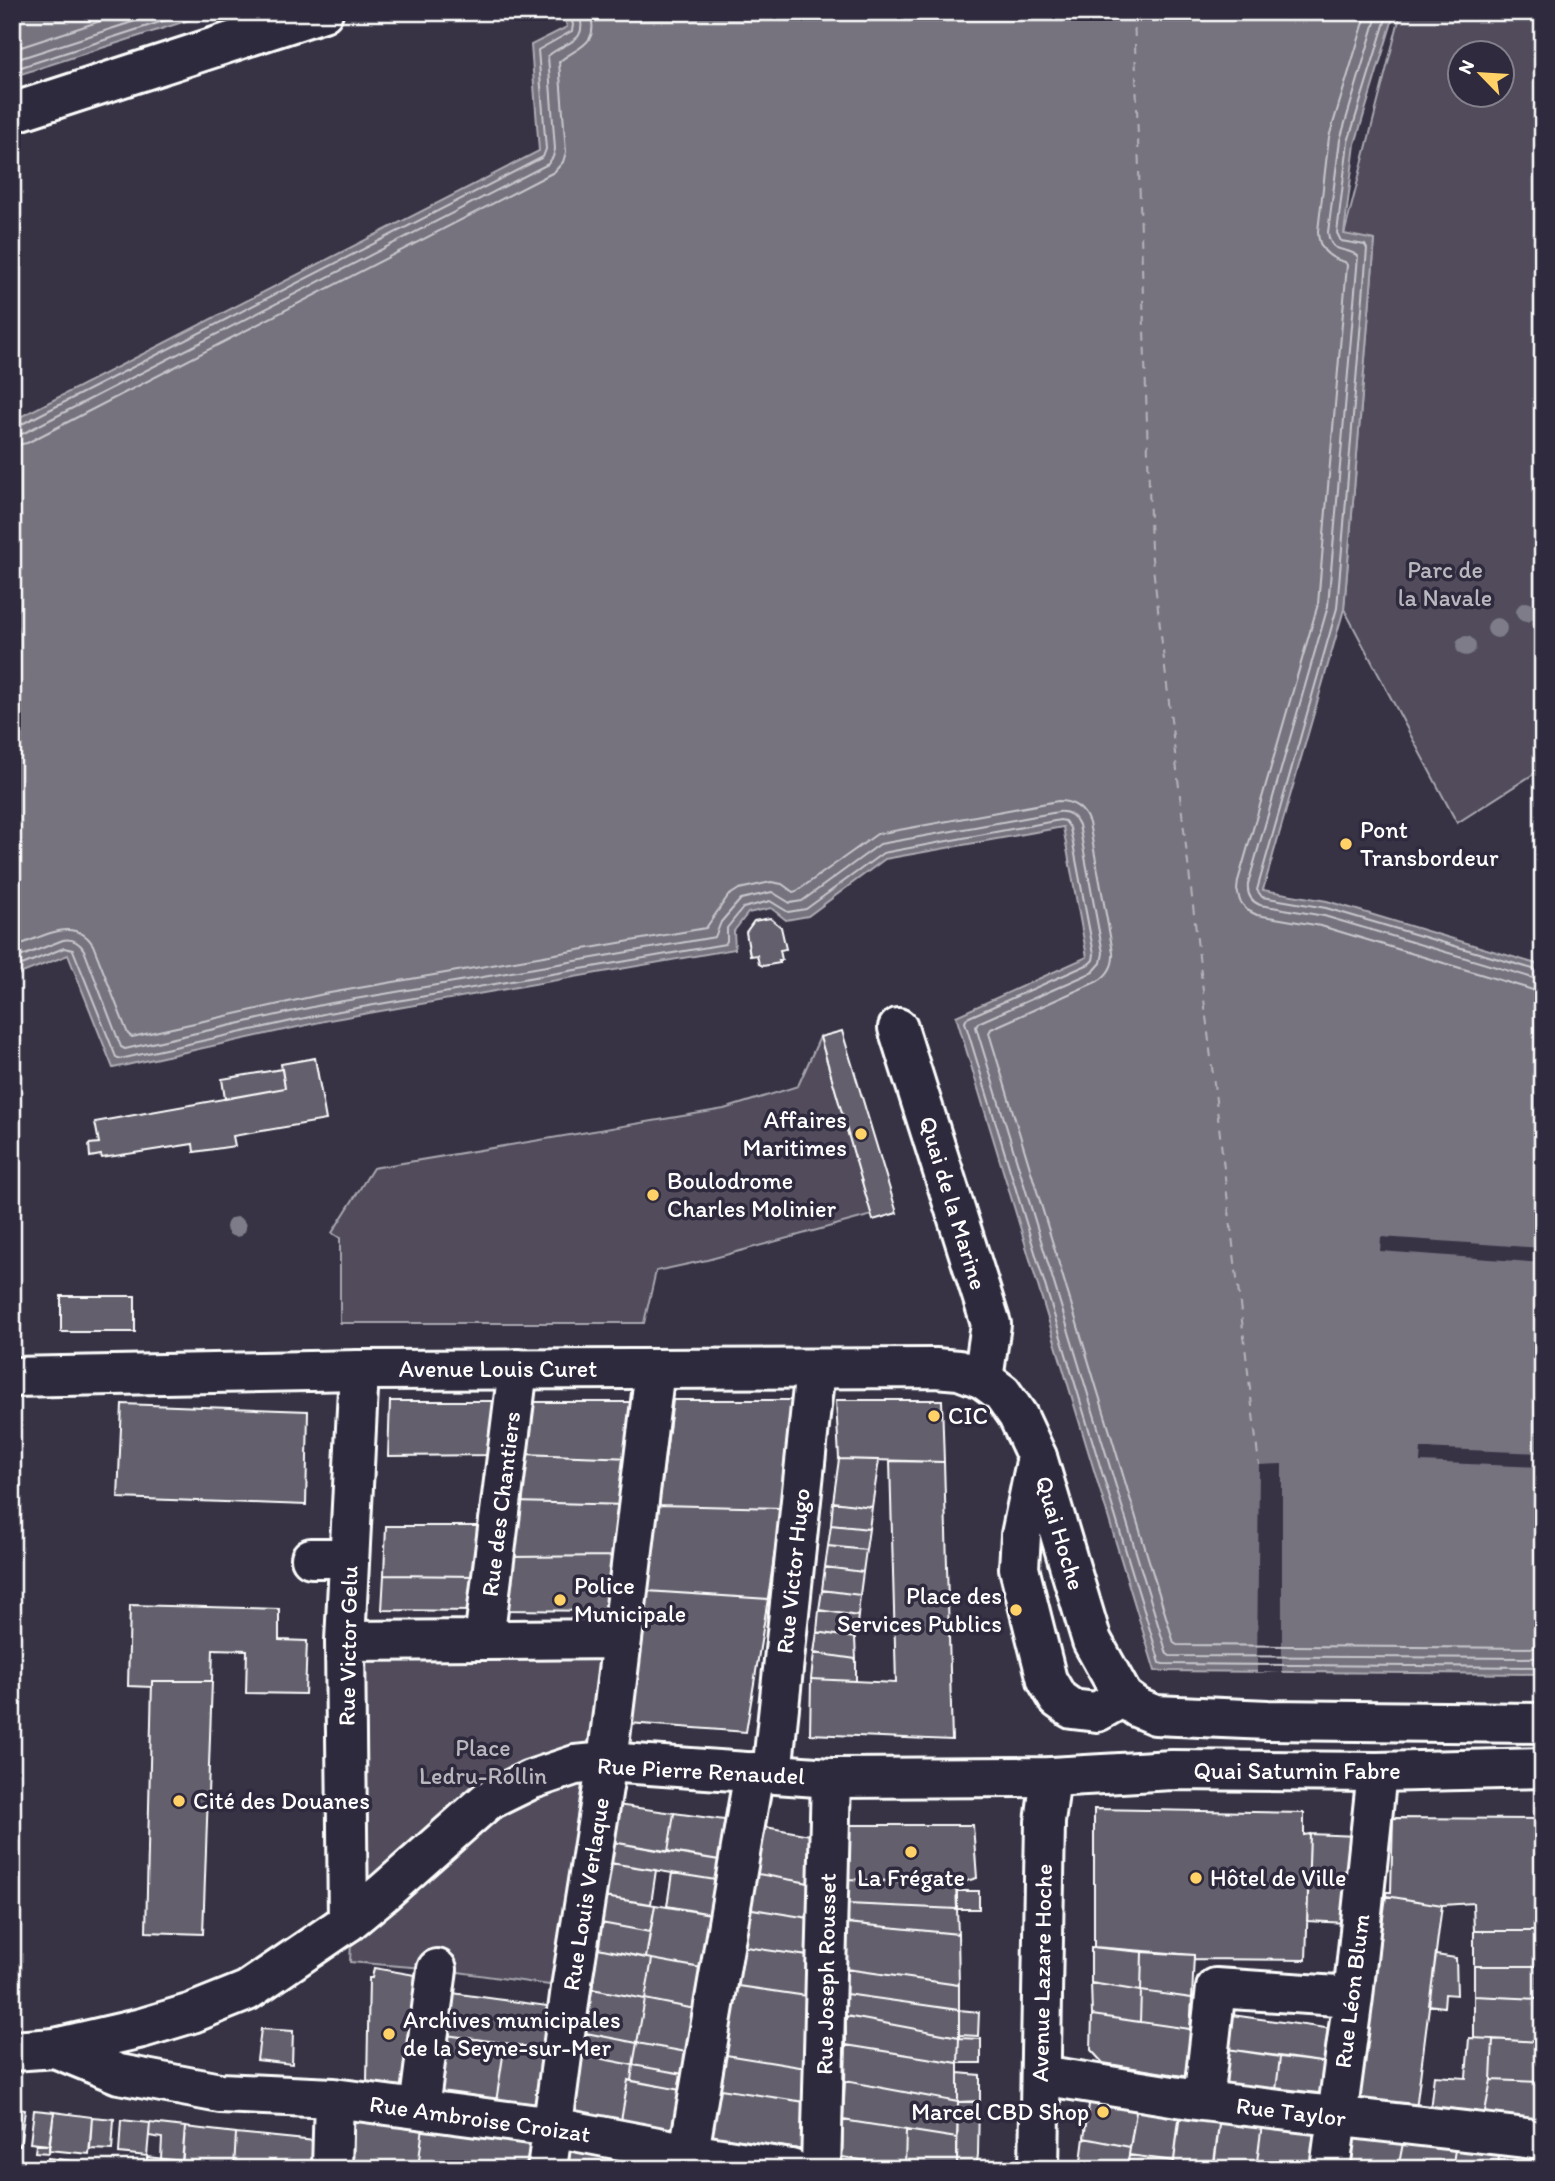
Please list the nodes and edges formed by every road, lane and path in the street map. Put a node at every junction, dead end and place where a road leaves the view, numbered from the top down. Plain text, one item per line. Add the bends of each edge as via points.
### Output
1 (323, 12) edge
2 (12, 113) edge
3 (898, 1028) dead end
4 (518, 1369) junction
5 (655, 1369) junction
6 (815, 1369) junction
7 (359, 1370) junction
8 (12, 1377) edge
9 (983, 1379) junction
10 (1037, 1457) junction
11 (311, 1558) dead end
12 (349, 1558) junction
13 (622, 1639) junction
14 (484, 1640) junction
15 (345, 1641) junction
16 (1123, 1697) junction
17 (1543, 1723) edge
18 (607, 1762) junction
19 (1543, 1768) edge
20 (763, 1772) junction
21 (1377, 1772) junction
22 (1051, 1777) junction
23 (831, 1778) junction
24 (348, 1922) junction
25 (437, 1969) dead end
26 (1353, 1997) junction
27 (12, 2021) edge
28 (55, 2048) junction
29 (12, 2051) edge
30 (1041, 2075) junction
31 (334, 2098) junction
32 (1203, 2101) junction
33 (419, 2109) junction
34 (1336, 2117) junction
35 (553, 2127) junction
36 (1543, 2140) edge
37 (688, 2161) edge
38 (332, 2169) edge
39 (547, 2169) edge
40 (791, 2169) edge
41 (821, 2169) edge
42 (1039, 2169) edge
43 (1330, 2169) edge

1 - 2 street
3 - 9 street, Quai de la Marine via 991,1324
4 - 5 street, Avenue Louis Curet
4 - 7 street, Avenue Louis Curet
4 - 14 street, Rue des Chantiers
5 - 6 street, Avenue Louis Curet
5 - 13 street, Rue Louis Verlaque
6 - 9 street, Avenue Louis Curet via 935,1368
6 - 20 street, Rue Victor Hugo
7 - 8 street, Avenue Louis Curet
7 - 12 street, Rue Victor Gelu
9 - 10 street, Quai Hoche via 1002,1393 1018,1416
10 - 16 street, Quai Hoche via 1092,1641
10 - 16 street via 1019,1568 1047,1680 1058,1699 1072,1709 1097,1712
11 - 12 street
12 - 15 street, Rue Victor Gelu
13 - 14 street
13 - 18 street, Rue Louis Verlaque
14 - 15 street
15 - 24 street, Rue Victor Gelu
16 - 17 street, Quai Saturnin Fabre via 1155,1715
18 - 20 street, Rue Pierre Renaudel
18 - 24 street, Rue Pierre Renaudel via 575,1765 487,1801
18 - 35 street, Rue Louis Verlaque
19 - 21 street, Quai Saturnin Fabre
20 - 23 street, Rue Pierre Renaudel
20 - 37 street, Rue Victor Hugo
21 - 22 street, Quai Saturnin Fabre via 1172,1770
21 - 26 street, Rue Léon Blum
22 - 23 street, Rue Pierre Renaudel
22 - 30 street, Avenue Lazare Hoche via 1045,1822
23 - 41 street, Rue Joseph Rousset
24 - 28 street, Rue Pierre Renaudel via 247,1991 142,2028
25 - 33 street
26 - 32 street via 1216,1988
26 - 34 street, Rue Léon Blum
27 - 28 street
28 - 29 street, Rue Pierre Renaudel
28 - 31 street, Rue Ambroise Croizat via 119,2074 220,2093
30 - 32 street, Rue Taylor
30 - 42 street, Avenue Lazare Hoche
31 - 33 street, Rue Ambroise Croizat
31 - 38 street
32 - 34 street, Rue Taylor
33 - 35 street, Rue Ambroise Croizat
34 - 36 street, Rue Taylor
34 - 43 street, Rue Léon Blum
35 - 37 street, Rue Ambroise Croizat
35 - 39 street, Rue Louis Verlaque
37 - 40 street, Rue Ambroise Croizat

